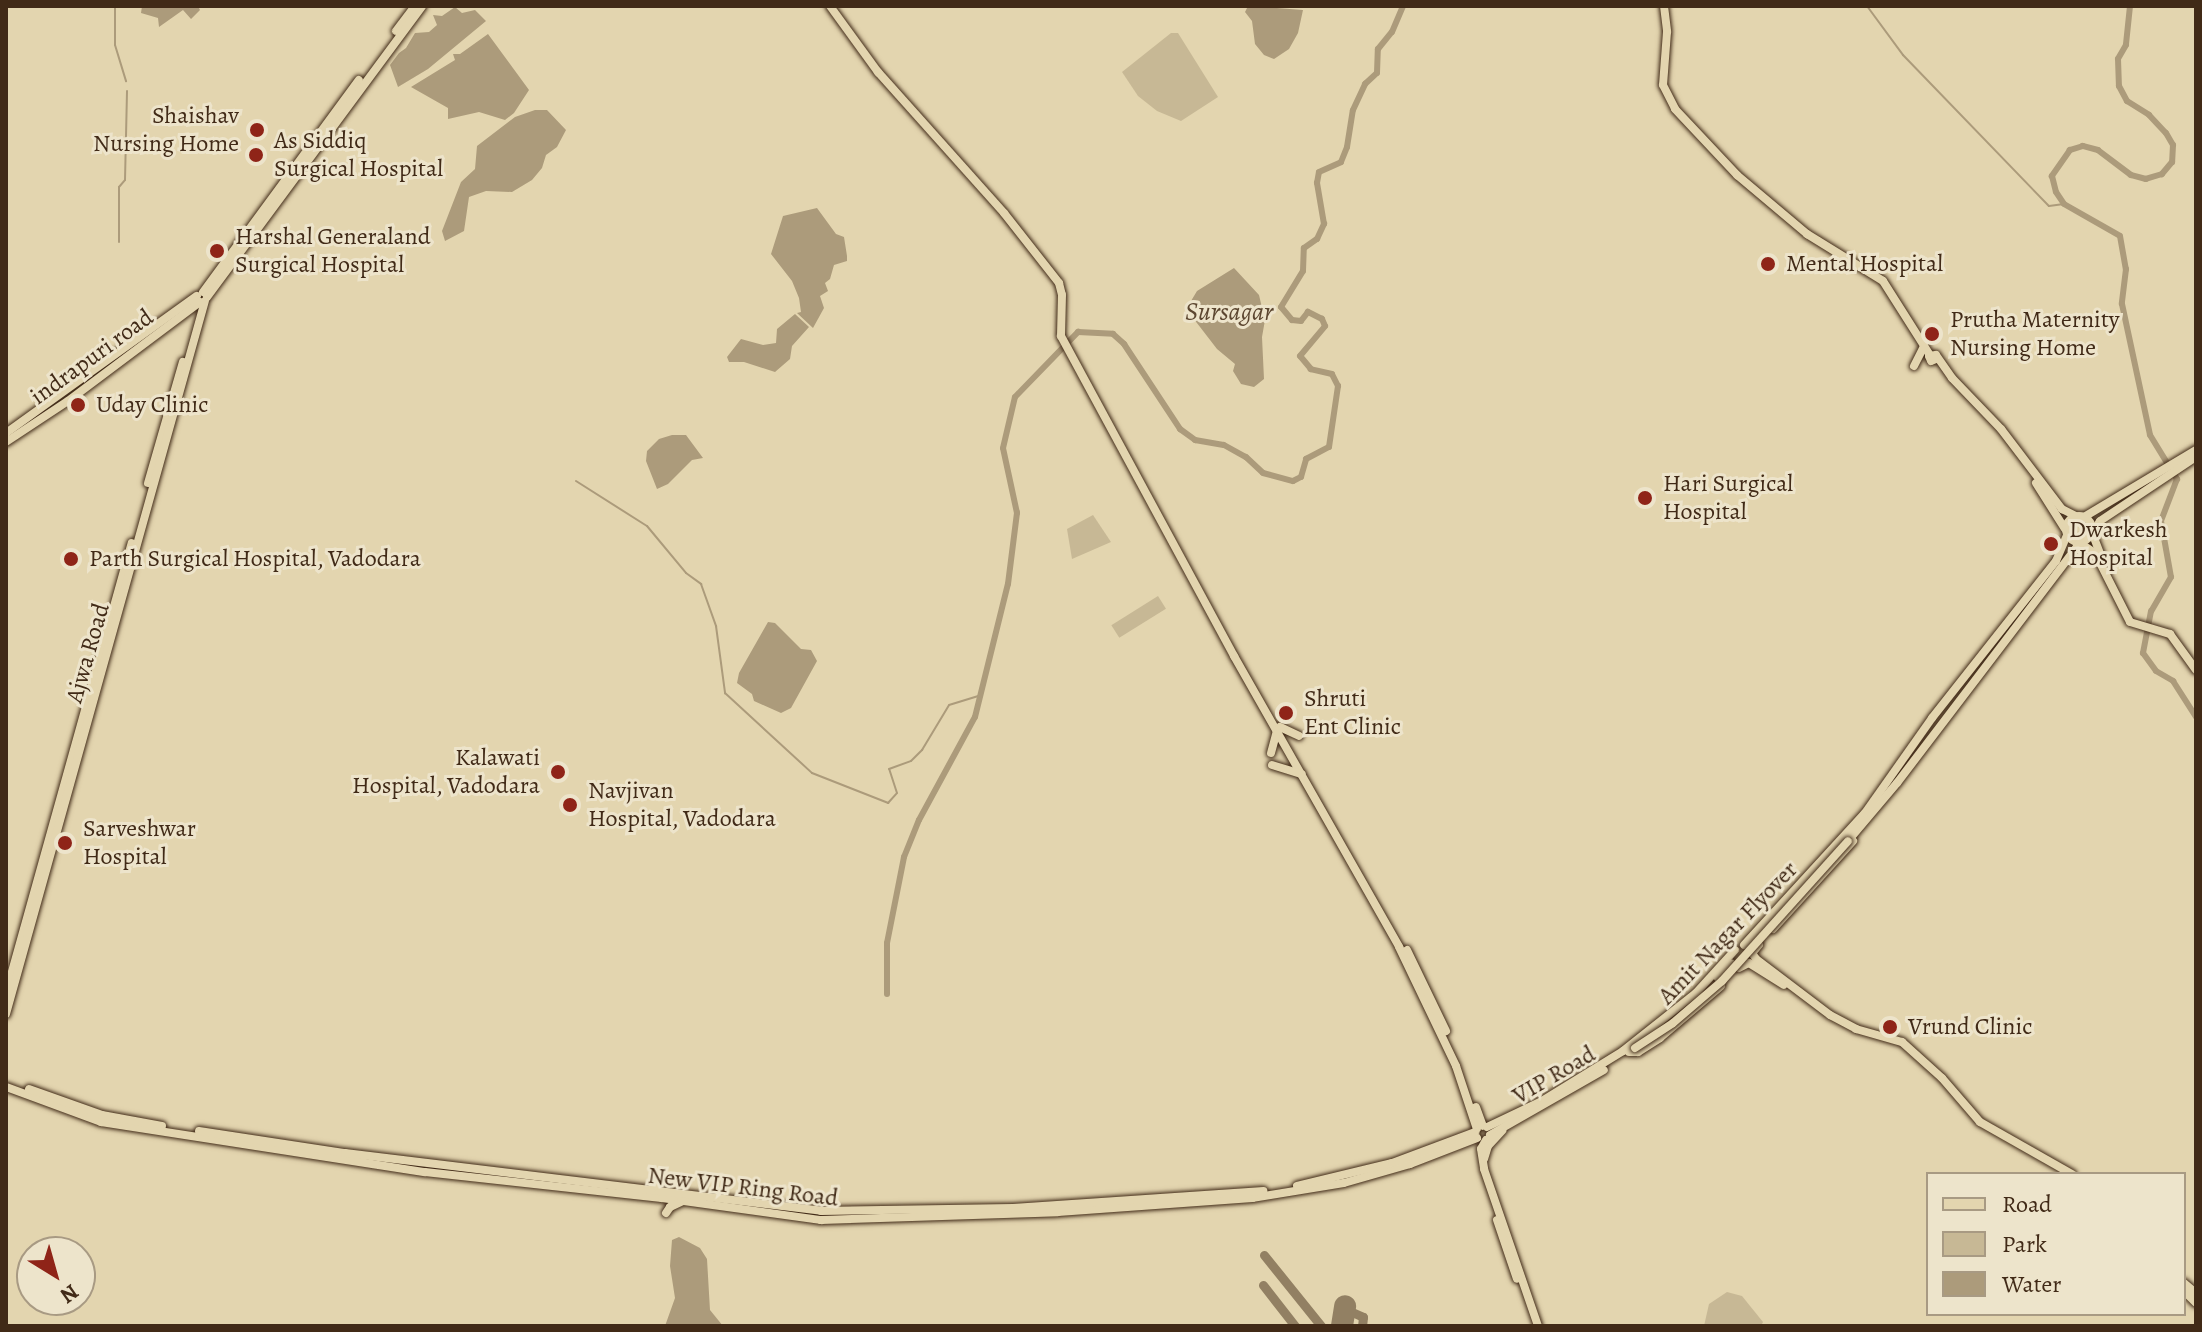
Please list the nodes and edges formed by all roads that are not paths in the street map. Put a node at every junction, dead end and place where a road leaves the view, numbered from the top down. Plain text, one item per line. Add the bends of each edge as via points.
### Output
1 (415, 6) edge
2 (422, 6) edge
3 (830, 6) edge
4 (1666, 6) edge
5 (369, 72) junction
6 (202, 298) junction
7 (1924, 346) junction
8 (1933, 357) junction
9 (1914, 366) dead end
10 (6, 433) edge
11 (6, 442) edge
12 (2196, 450) edge
13 (2191, 457) edge
14 (2154, 478) junction
15 (2038, 482) junction
16 (2080, 516) junction
17 (2066, 532) junction
18 (2092, 533) junction
19 (2080, 543) junction
20 (2134, 622) junction
21 (2163, 629) junction
22 (2196, 664) edge
23 (2196, 670) edge
24 (1278, 729) junction
25 (1299, 736) dead end
26 (1271, 753) dead end
27 (1272, 765) dead end
28 (1302, 775) junction
29 (1850, 836) junction
30 (1740, 948) junction
31 (1752, 953) junction
32 (1745, 962) junction
33 (6, 993) edge
34 (6, 1014) edge
35 (1630, 1049) junction
36 (6, 1084) edge
37 (1512, 1122) junction
38 (1483, 1133) junction
39 (1481, 1159) junction
40 (2059, 1172) edge
41 (2068, 1172) edge
42 (664, 1180) dead end
43 (650, 1194) junction
44 (1204, 1199) junction
45 (684, 1201) junction
46 (1535, 1326) edge

1 - 5 main road
2 - 5 main road
3 - 24 main road via 875,67 1055,278 1062,291 1064,336
4 - 7 main road via 1663,85 1671,105 1728,166 1804,232 1883,281
4 - 8 main road via 1671,32 1668,84 1678,107 1786,212 1887,281
5 - 6 main road, indrapuri road
6 - 10 main road, indrapuri road
6 - 11 main road, indrapuri road
6 - 33 main road, Ajwa Road
6 - 34 main road, Ajwa Road
7 - 8 main road
7 - 9 main road
8 - 15 main road via 1988,413
12 - 13 main road
13 - 14 main road
14 - 16 main road
14 - 18 main road
15 - 16 main road via 2062,509
15 - 17 main road
16 - 17 main road via 2068,521
16 - 18 main road via 2092,525
17 - 19 main road
17 - 29 main road via 2056,561 1932,718
18 - 19 main road
18 - 20 main road
19 - 20 main road via 2095,553
19 - 29 main road
20 - 21 main road
21 - 22 main road via 2178,637
21 - 23 main road
24 - 25 main road
24 - 26 main road
24 - 28 main road
24 - 38 main road via 1437,1009
27 - 28 main road
28 - 38 main road via 1429,1005
29 - 30 main road
29 - 31 main road via 1855,839
29 - 35 main road, Amit Nagar Flyover, bridge via 1722,981 1673,1023
30 - 31 main road
30 - 32 main road via 1736,958
30 - 35 main road
31 - 32 main road
31 - 41 main road via 1843,1023 1906,1045 1980,1122
32 - 35 main road via 1685,1019 1638,1052
32 - 40 main road via 1841,1028 1904,1049 1977,1126
35 - 37 main road, VIP Road via 1554,1101
35 - 38 main road, VIP Road
36 - 43 main road, New VIP Ring Road via 102,1115 158,1126
37 - 38 main road, VIP Road
37 - 39 main road
38 - 39 main road
38 - 44 main road, New VIP Ring Road via 1345,1177
38 - 44 main road, New VIP Ring Road via 1406,1165 1344,1183 1252,1198
39 - 46 main road
42 - 43 main road
43 - 44 main road, New VIP Ring Road via 821,1211
43 - 45 main road, New VIP Ring Road
43 - 45 main road via 664,1210
44 - 45 main road, New VIP Ring Road via 1046,1213 821,1220

